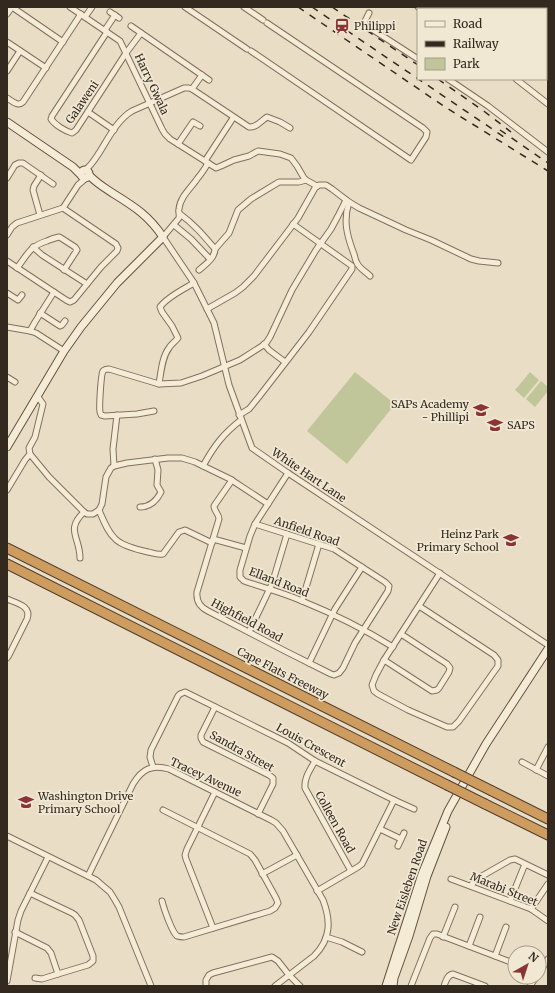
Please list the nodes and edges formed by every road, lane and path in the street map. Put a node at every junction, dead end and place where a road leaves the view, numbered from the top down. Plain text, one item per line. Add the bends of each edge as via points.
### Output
1 (12, 7) edge
2 (70, 7) edge
3 (92, 7) edge
4 (185, 7) edge
5 (244, 7) edge
6 (369, 13) dead end
7 (7, 14) edge
8 (115, 15) dead end
9 (84, 16) junction
10 (131, 26) dead end
11 (106, 31) junction
12 (141, 33) junction
13 (7, 42) edge
14 (63, 42) junction
15 (20, 51) junction
16 (126, 54) junction
17 (417, 57) edge
18 (46, 68) junction
19 (7, 71) edge
20 (202, 75) junction
21 (210, 80) dead end
22 (450, 80) edge
23 (517, 80) edge
24 (192, 90) junction
25 (7, 98) edge
26 (150, 103) junction
27 (548, 104) edge
28 (88, 112) junction
29 (233, 118) junction
30 (8, 125) edge
31 (200, 126) dead end
32 (290, 128) dead end
33 (114, 130) junction
34 (178, 144) junction
35 (548, 152) edge
36 (206, 162) junction
37 (85, 174) junction
38 (41, 175) junction
39 (7, 178) edge
40 (306, 180) junction
41 (53, 184) dead end
42 (317, 186) junction
43 (348, 201) junction
44 (63, 208) junction
45 (180, 214) junction
46 (40, 215) junction
47 (293, 224) junction
48 (174, 225) junction
49 (7, 235) edge
50 (163, 237) junction
51 (320, 243) junction
52 (33, 247) junction
53 (215, 249) junction
54 (210, 259) junction
55 (7, 261) edge
56 (498, 263) dead end
57 (358, 265) junction
58 (17, 268) junction
59 (352, 269) junction
60 (64, 270) junction
61 (199, 270) dead end
62 (370, 276) dead end
63 (194, 283) junction
64 (87, 284) junction
65 (54, 292) junction
66 (7, 293) edge
67 (22, 295) dead end
68 (207, 309) junction
69 (40, 314) junction
70 (65, 321) dead end
71 (7, 327) edge
72 (30, 331) junction
73 (264, 344) junction
74 (64, 351) junction
75 (285, 362) junction
76 (224, 367) junction
77 (7, 377) edge
78 (15, 382) dead end
79 (159, 384) junction
80 (38, 397) junction
81 (154, 411) dead end
82 (117, 415) junction
83 (240, 417) junction
84 (7, 447) edge
85 (30, 454) junction
86 (155, 459) junction
87 (114, 466) junction
88 (203, 466) junction
89 (288, 473) junction
90 (233, 480) junction
91 (7, 490) edge
92 (268, 504) junction
93 (140, 507) dead end
94 (99, 510) junction
95 (84, 512) junction
96 (255, 524) junction
97 (287, 534) junction
98 (213, 541) junction
99 (319, 544) junction
100 (7, 548) edge
101 (246, 548) junction
102 (80, 558) dead end
103 (7, 564) edge
104 (362, 567) junction
105 (440, 573) junction
106 (270, 590) junction
107 (7, 599) edge
108 (302, 601) junction
109 (419, 606) junction
110 (332, 614) junction
111 (364, 629) junction
112 (249, 632) junction
113 (401, 634) junction
114 (548, 645) edge
115 (393, 647) junction
116 (548, 649) edge
117 (7, 658) edge
118 (384, 660) junction
119 (309, 663) junction
120 (215, 706) junction
121 (548, 747) edge
122 (315, 761) junction
123 (522, 762) dead end
124 (153, 767) junction
125 (536, 770) junction
126 (548, 776) edge
127 (215, 792) junction
128 (456, 798) junction
129 (394, 800) junction
130 (414, 809) dead end
131 (163, 810) dead end
132 (258, 814) junction
133 (548, 820) edge
134 (198, 827) junction
135 (380, 829) junction
136 (404, 833) dead end
137 (548, 835) edge
138 (7, 836) edge
139 (401, 839) junction
140 (398, 846) dead end
141 (297, 854) junction
142 (48, 857) junction
143 (525, 864) junction
144 (351, 871) junction
145 (262, 874) junction
146 (548, 875) edge
147 (88, 876) junction
148 (451, 879) dead end
149 (548, 884) edge
150 (471, 886) junction
151 (317, 891) junction
152 (30, 893) junction
153 (162, 901) dead end
154 (510, 901) junction
155 (455, 907) dead end
156 (531, 909) junction
157 (480, 917) dead end
158 (548, 921) edge
159 (506, 926) dead end
160 (213, 928) junction
161 (15, 932) junction
162 (326, 937) junction
163 (444, 937) junction
164 (469, 946) junction
165 (362, 952) dead end
166 (9, 954) edge
167 (495, 956) junction
168 (507, 961) edge
169 (58, 974) junction
170 (289, 975) junction
171 (35, 978) dead end
172 (7, 981) edge
173 (151, 986) edge
174 (206, 986) edge
175 (275, 986) edge
176 (300, 986) edge
177 (386, 986) edge
178 (393, 986) edge
179 (411, 986) edge
180 (444, 986) edge
181 (485, 986) edge

1 - 7 street
1 - 14 street
2 - 9 street, Harry Gwala
3 - 9 street
4 - 5 street via 411,160 426,137 427,132 423,128
6 - 17 street via 364,24
8 - 11 street
9 - 11 street, Harry Gwala
9 - 14 street
10 - 12 street
11 - 16 street, Harry Gwala via 120,41
11 - 28 street, Galaweni via 51,119 72,133
12 - 16 street, Galaweni
12 - 20 street
13 - 15 street
14 - 18 street
15 - 18 street
15 - 19 street
16 - 26 street, Harry Gwala
16 - 28 street, Galaweni
18 - 25 street via 22,103 17,104
20 - 21 street
20 - 24 street
22 - 35 street
23 - 27 street
24 - 26 street via 182,88
24 - 29 street
26 - 33 street via 128,114
26 - 34 street, Harry Gwala via 165,134
28 - 33 street
29 - 32 street via 252,127 267,117
29 - 36 street
30 - 37 main road
31 - 34 street via 193,122
33 - 37 street
34 - 36 street, Harry Gwala
36 - 40 street, Harry Gwala via 216,168 258,151 280,154 291,158
36 - 45 street via 200,176 184,197 179,209
37 - 44 street
37 - 50 main road via 143,213
38 - 39 street via 19,162
38 - 41 street
38 - 46 street via 33,190
40 - 42 street
40 - 53 street via 279,182 251,199 238,210 229,233
42 - 43 street via 326,185
42 - 47 street
43 - 51 street
43 - 56 street via 471,259
43 - 57 street via 346,231
44 - 46 street
44 - 64 street via 116,244 118,248
45 - 48 street
45 - 53 street via 197,228
46 - 49 street via 17,223
47 - 51 street
47 - 68 street via 243,287
48 - 50 street
48 - 54 street via 192,239
50 - 63 street, White Hart Lane
50 - 74 main road via 117,283
51 - 59 street via 353,267
51 - 73 street
52 - 58 street
52 - 60 street
52 - 60 street via 59,237 75,247 77,250
53 - 54 street
54 - 61 street
55 - 58 street
57 - 59 street
57 - 62 street
58 - 65 street
59 - 75 street
60 - 64 street
63 - 68 street, White Hart Lane
63 - 79 street via 162,303 160,307 178,338 166,353
64 - 65 street via 70,302
65 - 69 street
66 - 67 street via 18,300
68 - 76 street, White Hart Lane via 214,323
69 - 70 street via 60,326
69 - 72 street
71 - 72 street
72 - 74 street
73 - 75 street
73 - 76 street via 249,355
74 - 80 main road
75 - 83 street
76 - 79 street via 181,383
76 - 83 street, White Hart Lane
77 - 78 street
79 - 82 street via 114,370 104,370 100,413 105,416
80 - 84 main road
80 - 85 street via 43,404 29,448
81 - 82 street
82 - 87 street
83 - 88 street via 222,436
83 - 89 street, White Hart Lane via 252,448
85 - 91 street
85 - 95 street
86 - 87 street
86 - 88 street via 182,458
86 - 93 street via 158,470 157,486 161,492 151,504
87 - 94 street via 106,477
88 - 90 street
89 - 92 street, Elland Road
89 - 105 street, White Hart Lane
90 - 92 street
90 - 98 street, Highfield Road via 214,506 219,519
92 - 96 street, Elland Road
94 - 95 street via 93,514
94 - 98 street via 110,533 130,548 163,554 179,532 185,530
95 - 102 street via 76,521 74,528
96 - 97 street, Anfield Road
96 - 101 street, Elland Road
97 - 99 street, Anfield Road
97 - 106 street
98 - 101 street
98 - 112 street, Highfield Road via 196,596 198,602 203,608
99 - 104 street, Anfield Road via 334,549
99 - 108 street
100 - 133 highway, Cape Flats Freeway, bridge
101 - 106 street, Elland Road via 240,577 244,581
103 - 137 highway, bridge
104 - 110 street
104 - 111 street, Anfield Road via 389,586
105 - 109 street
105 - 114 street, White Hart Lane
106 - 108 street, Elland Road
106 - 112 street
107 - 117 street via 25,608 28,614
108 - 110 street, Elland Road
109 - 113 street
109 - 118 street via 494,655 498,660 498,666 456,725 450,728 408,710 374,691 372,683
110 - 111 street, Elland Road
110 - 119 street
111 - 115 street, Elland Road
111 - 119 street, Highfield Road via 339,673 331,674
112 - 119 street, Highfield Road
113 - 115 street
113 - 118 street via 450,668 439,688 432,691
115 - 118 street
116 - 128 main road, New Eisleben Road via 483,749
120 - 122 street, Louis Crescent via 288,743
120 - 124 street, Louis Crescent via 188,693 180,694 151,750
120 - 132 street, Sandra Street via 201,735 203,742 273,778 273,784
121 - 125 street
122 - 129 street, Louis Crescent
122 - 144 street, Colleen Road via 306,777 305,788
123 - 125 street
124 - 127 street, Tracey Avenue via 169,769
124 - 147 street, Tracey Avenue via 140,774 133,784
125 - 126 street
127 - 132 street, Tracey Avenue
127 - 134 street
128 - 177 main road, New Eisleben Road via 422,874
128 - 178 main road, New Eisleben Road via 425,883
129 - 130 street, Louis Crescent
129 - 135 street
131 - 134 street
132 - 141 street, Tracey Avenue via 280,826
134 - 145 street via 250,854
134 - 160 street via 186,852 186,859
135 - 139 street
135 - 144 street via 362,864
136 - 139 street
138 - 142 street
139 - 140 street
141 - 145 street
141 - 151 street, Tracey Avenue
142 - 147 street
142 - 152 street
143 - 146 street
143 - 150 street via 515,859 510,860 475,880
143 - 154 street
144 - 151 street
145 - 160 street via 278,901 275,908
147 - 173 street via 103,886 120,907
148 - 150 street, Marabi Street
149 - 156 street
150 - 154 street, Marabi Street
151 - 162 street, Tracey Avenue via 326,910
152 - 161 street via 19,916
152 - 169 street via 78,917 93,956 93,961 88,964
153 - 160 street via 171,926 178,936 184,937
154 - 156 street, Marabi Street
155 - 163 street
156 - 158 street, Marabi Street
157 - 164 street
159 - 167 street
161 - 166 street
161 - 169 street via 48,948
162 - 165 street
162 - 170 street via 314,956
163 - 164 street
163 - 179 street via 435,934 430,936
164 - 167 street
166 - 172 street
167 - 168 street
169 - 171 street
170 - 174 street via 278,961 268,957 209,975
170 - 175 street
170 - 176 street
180 - 181 street via 450,974

